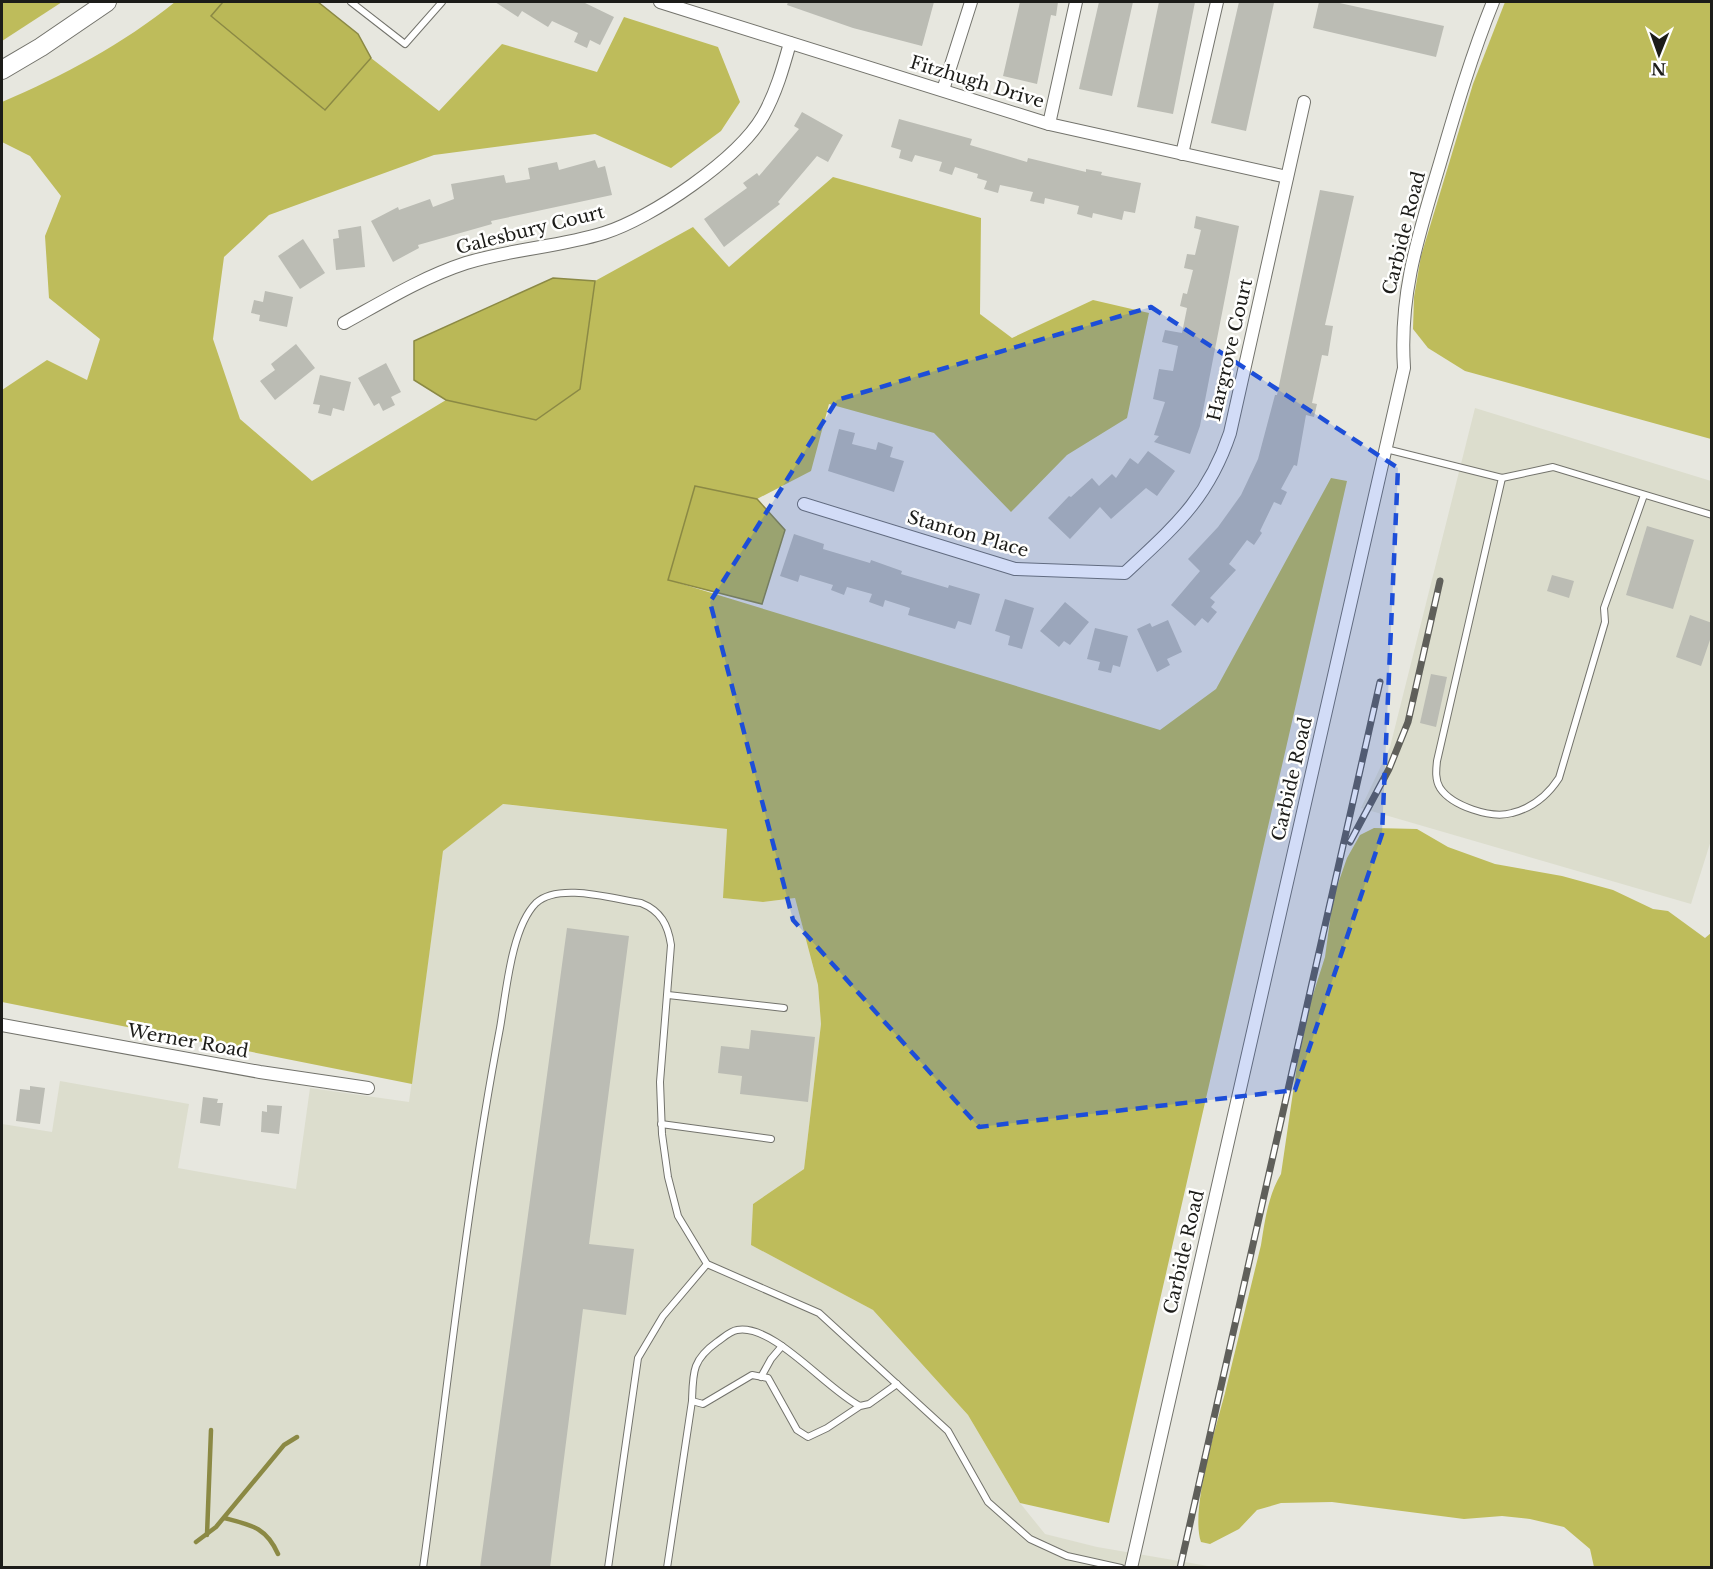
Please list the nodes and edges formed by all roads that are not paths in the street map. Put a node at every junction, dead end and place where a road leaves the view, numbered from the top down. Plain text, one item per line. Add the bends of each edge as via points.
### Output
1 (107, 2) edge
2 (351, 2) edge
3 (442, 2) edge
4 (660, 2) edge
5 (971, 2) edge
6 (1076, 2) edge
7 (1217, 2) edge
8 (1492, 2) edge
9 (790, 44) junction
10 (2, 69) edge
11 (943, 90) junction
12 (1304, 102) dead end
13 (1049, 124) junction
14 (1182, 153) junction
15 (1287, 177) junction
16 (344, 323) dead end
17 (1386, 449) junction
18 (1502, 478) junction
19 (1644, 495) junction
20 (804, 504) dead end
21 (1712, 515) edge
22 (1125, 573) joint
23 (668, 995) junction
24 (784, 1008) dead end
25 (2, 1025) edge
26 (368, 1088) dead end
27 (661, 1124) junction
28 (771, 1139) dead end
29 (707, 1264) junction
30 (782, 1346) junction
31 (761, 1377) junction
32 (897, 1384) junction
33 (692, 1401) junction
34 (860, 1406) junction
35 (423, 1568) edge
36 (608, 1568) edge
37 (667, 1568) edge
38 (1121, 1568) edge
39 (1131, 1568) edge

1 - 10 main road
2 - 3 lane via 405,44
4 - 9 street, Fitzhugh Drive
5 - 11 street
6 - 13 street
7 - 14 street
8 - 17 street, Carbide Road via 1458,100 1413,254 1401,329 1404,368
9 - 11 street, Fitzhugh Drive
9 - 16 street, Galesbury Court via 776,90 762,118 744,141 661,207 604,233 468,262 416,284
11 - 13 street, Fitzhugh Drive
12 - 15 street, Hargrove Court
13 - 14 street, Fitzhugh Drive
14 - 15 street, Fitzhugh Drive
15 - 22 street, Hargrove Court via 1220,464 1183,518
17 - 18 lane
17 - 39 street, Carbide Road
18 - 19 lane via 1553,467
18 - 19 lane via 1436,776 1439,787 1452,800 1492,814 1510,814 1538,802 1551,790 1563,767 1605,622 1604,608
19 - 21 lane
20 - 22 street, Stanton Place via 1015,569
23 - 24 lane
23 - 27 lane via 660,1082
23 - 35 lane via 669,934 666,923 651,907 565,892 549,894 535,904 515,945 483,1117
25 - 26 street, Werner Road
27 - 28 lane
27 - 29 lane via 678,1216
29 - 32 lane via 819,1313
29 - 36 lane via 663,1316 638,1358
30 - 31 lane
30 - 33 lane via 752,1329 735,1330 703,1352 693,1369
30 - 34 lane
31 - 33 lane via 752,1375 703,1404
31 - 34 lane via 768,1378 797,1430 808,1437
32 - 34 lane
32 - 38 lane via 948,1431 988,1502 1030,1539 1067,1556
33 - 37 lane

